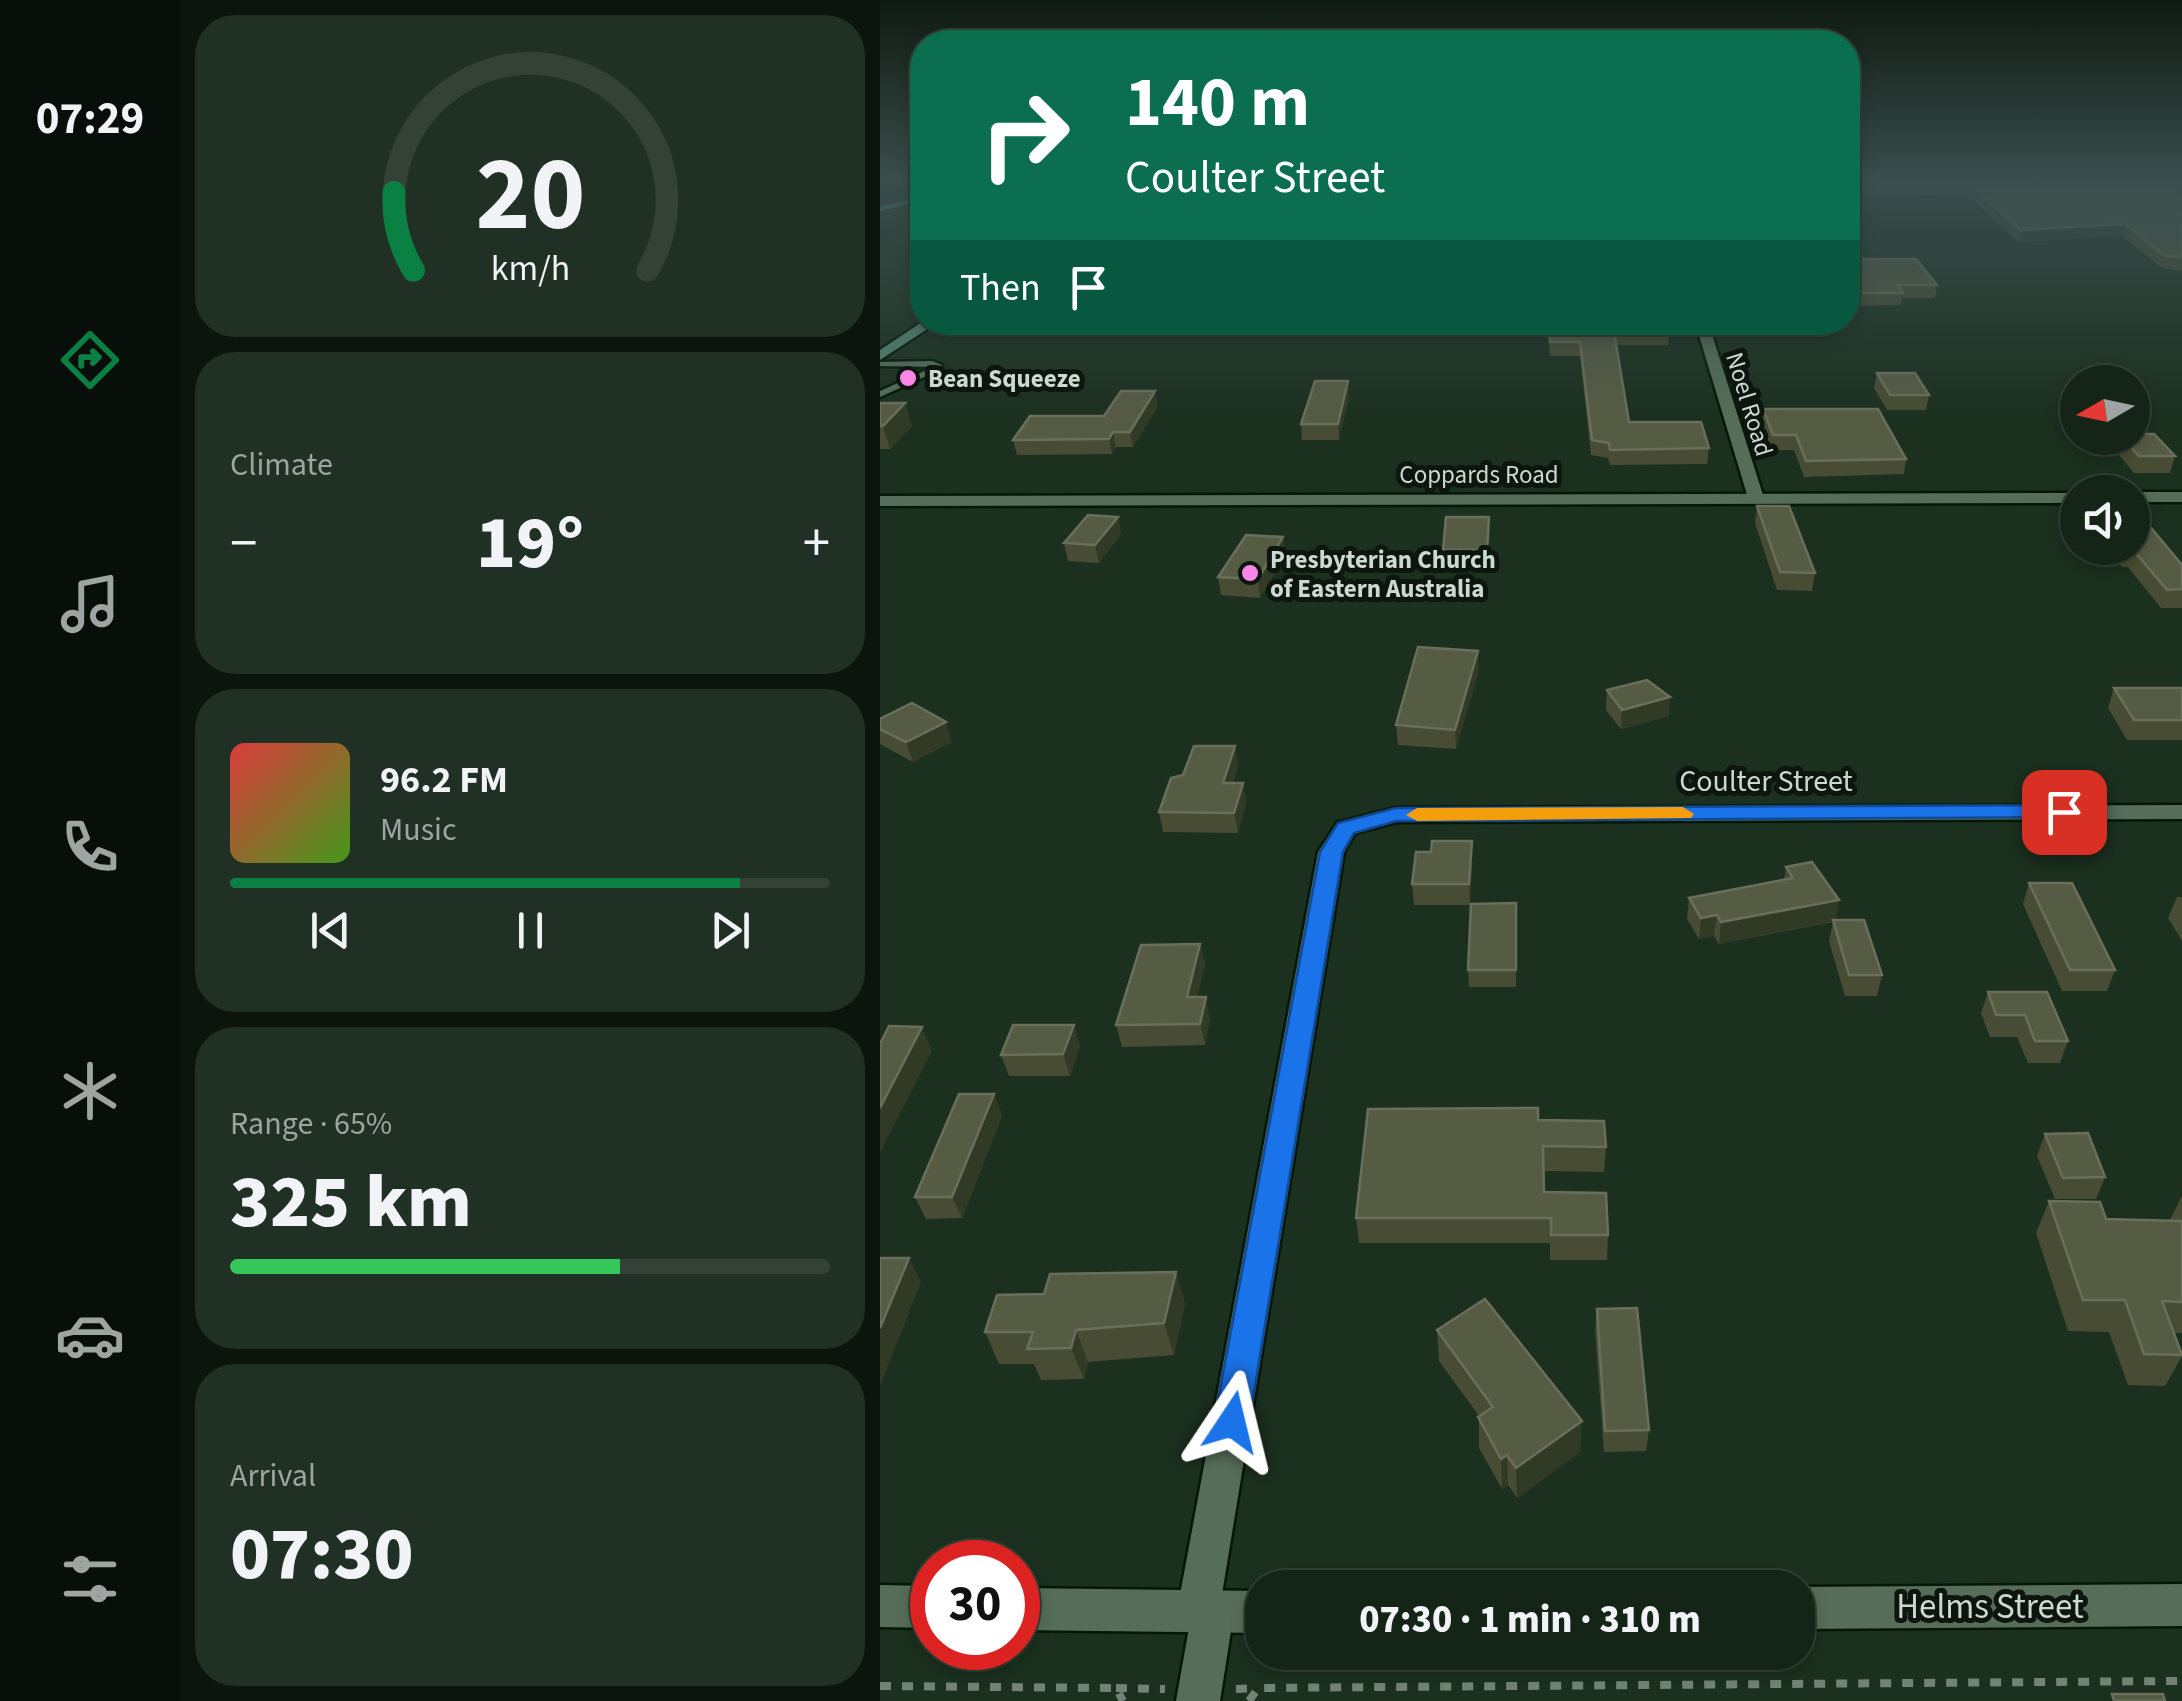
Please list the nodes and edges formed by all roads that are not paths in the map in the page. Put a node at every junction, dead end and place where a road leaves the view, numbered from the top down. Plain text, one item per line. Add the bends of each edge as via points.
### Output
1 (912, 335) edge
2 (1705, 335) edge
3 (880, 356) edge
4 (880, 366) edge
5 (880, 384) edge
6 (880, 394) edge
7 (1756, 498) junction
8 (2060, 498) edge
9 (2150, 498) edge
10 (2182, 498) edge
11 (880, 501) edge
12 (2182, 812) edge
13 (2182, 1605) edge
14 (880, 1606) edge
15 (910, 1607) edge
16 (1040, 1608) edge
17 (1815, 1608) edge
18 (1206, 1612) junction
19 (1245, 1612) edge
20 (1198, 1701) edge

1 - 3 main road
2 - 7 street, Noel Road
4 - 5 lane via 898,370 898,376
4 - 6 lane via 939,367
7 - 8 street, Coppards Road
7 - 11 street, Coppards Road
9 - 10 street
12 - 18 street, Coulter Street via 1396,815 1352,824 1331,852
13 - 17 street, Helms Street
14 - 15 street
16 - 18 street
18 - 19 street
18 - 20 street

